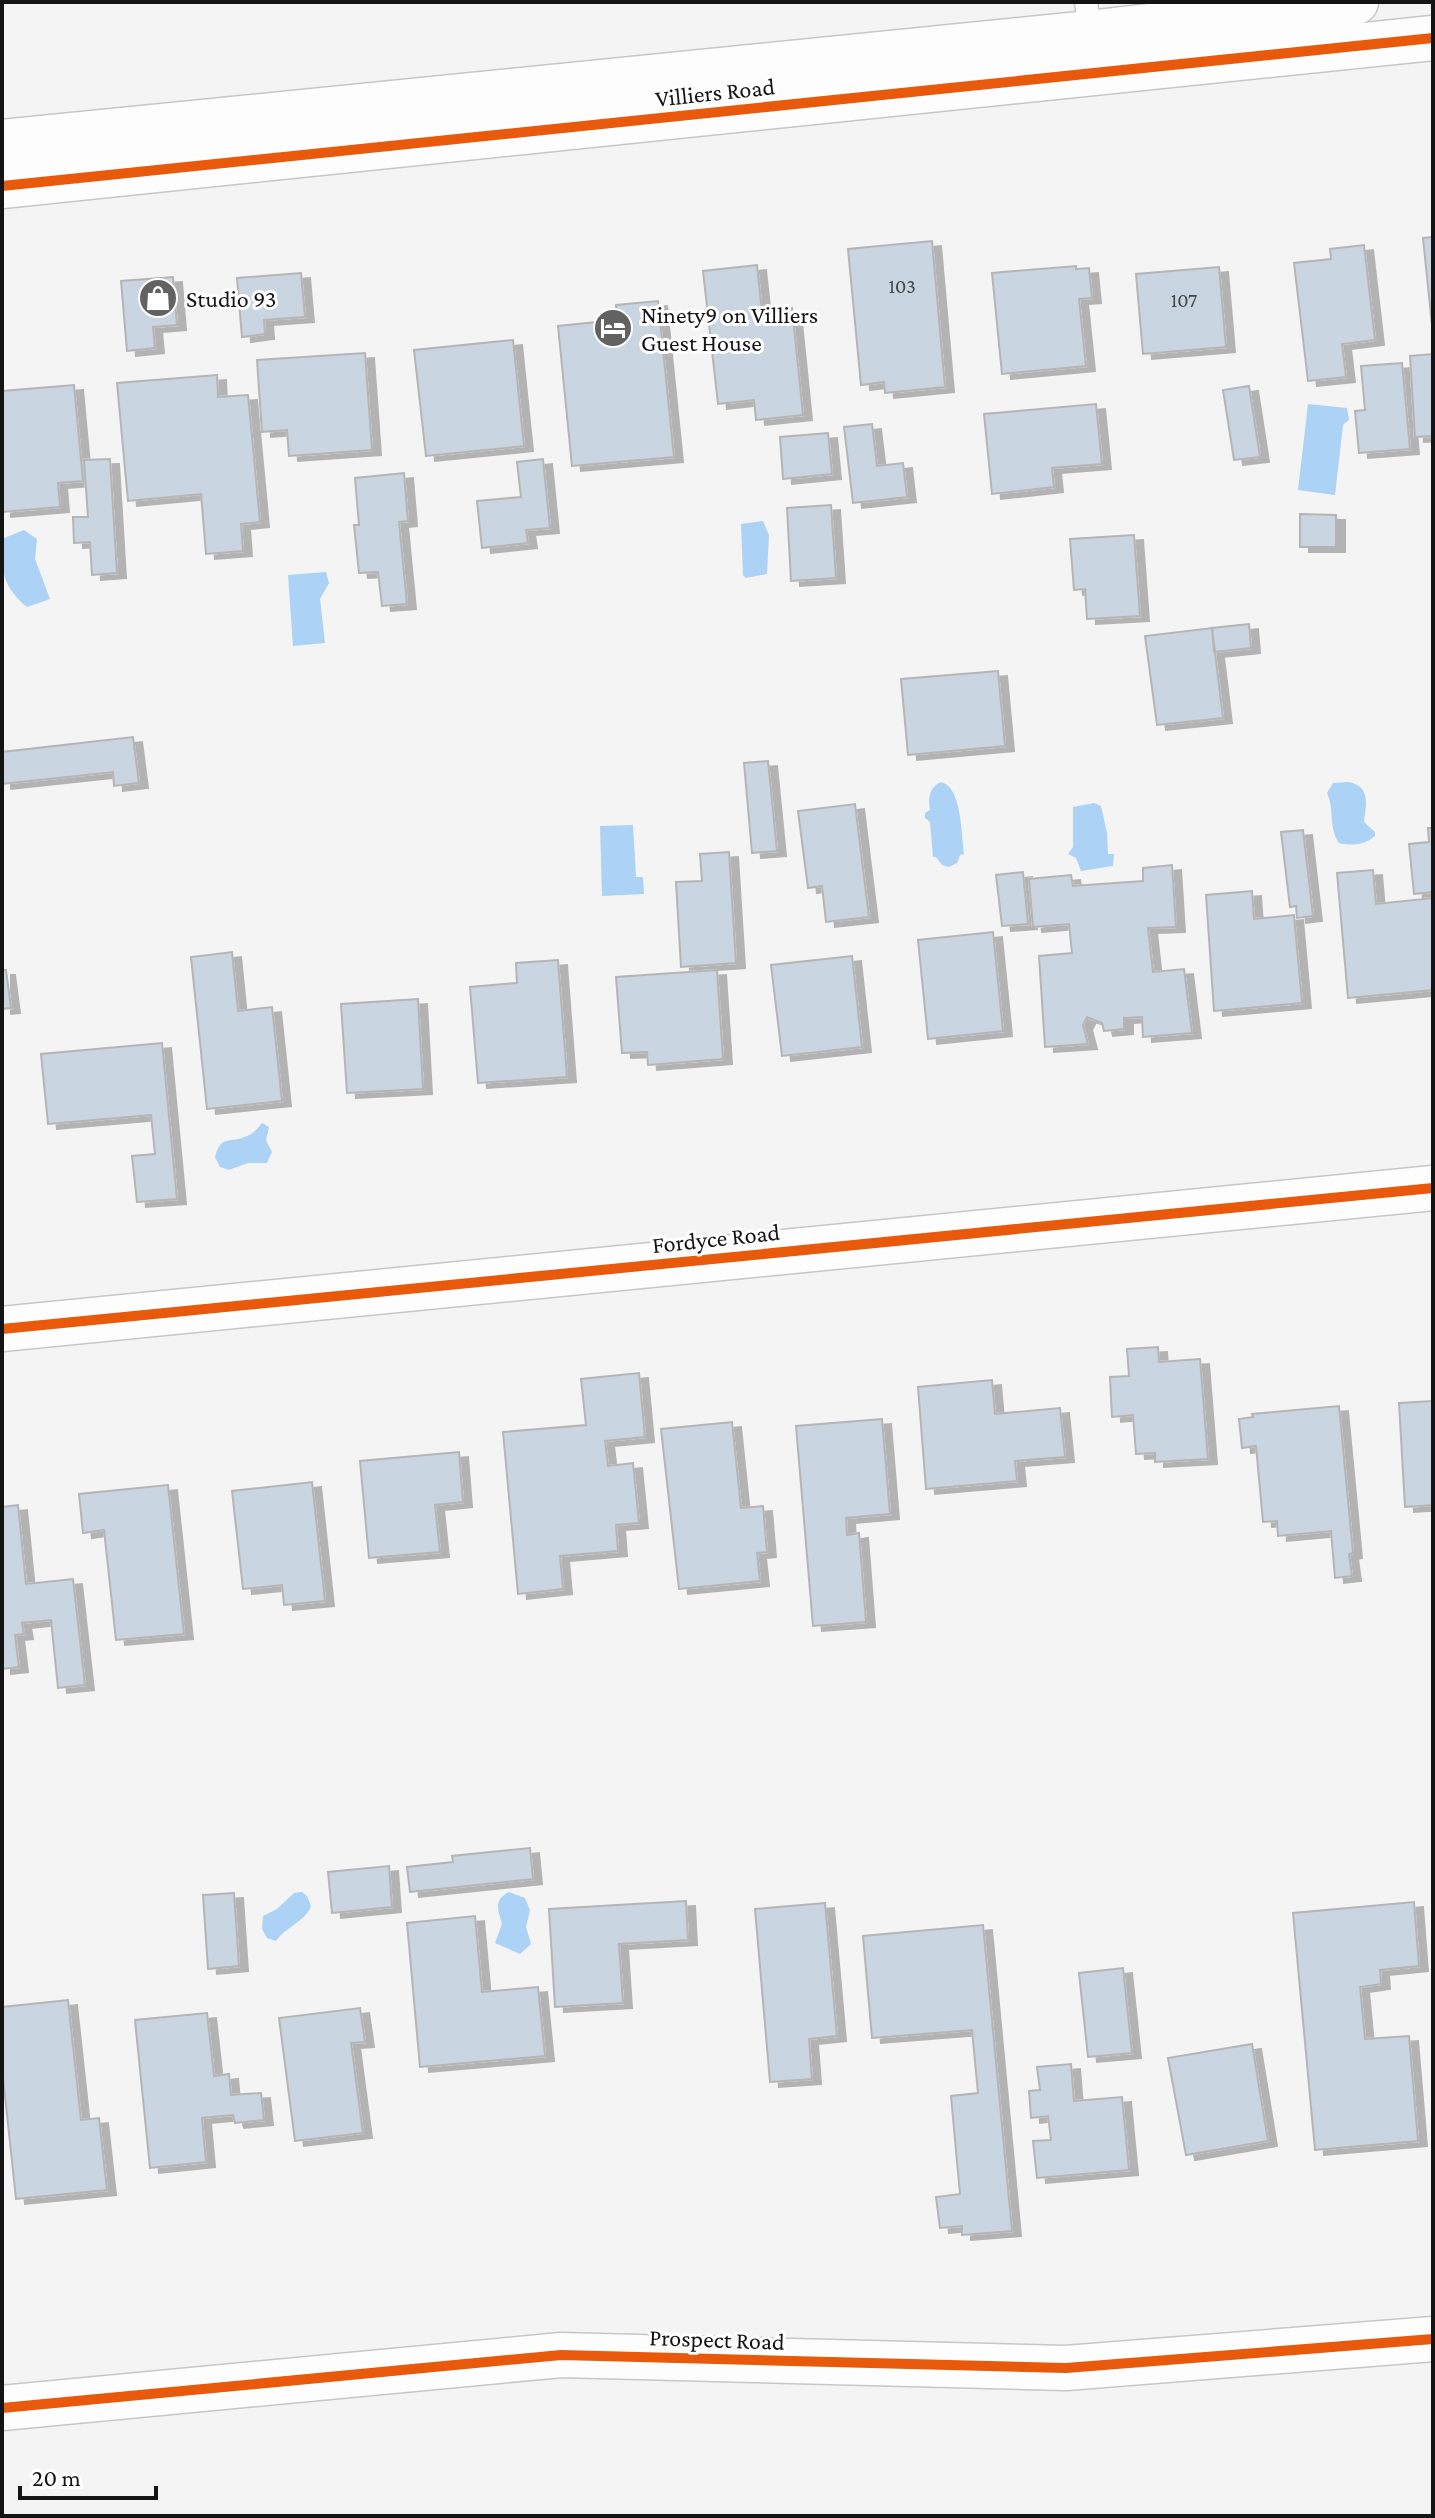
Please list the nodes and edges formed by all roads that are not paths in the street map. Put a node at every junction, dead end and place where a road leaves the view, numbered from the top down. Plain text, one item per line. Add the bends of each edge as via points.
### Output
1 (1356, 2) edge
2 (1084, 36) edge
3 (1433, 38) edge
4 (465, 95) junction
5 (473, 137) junction
6 (2, 142) edge
7 (2, 186) edge
8 (1433, 1188) edge
9 (2, 1329) edge
10 (1433, 2339) edge
11 (2, 2408) edge

1 - 2 street, Villiers Road
2 - 3 street, Villiers Road
2 - 4 street, Villiers Road
2 - 5 street, Villiers Road
4 - 5 street
4 - 6 street, Villiers Road
5 - 7 street, Villiers Road
8 - 9 street, Fordyce Road
10 - 11 street, Prospect Road via 1066,2368 561,2355

